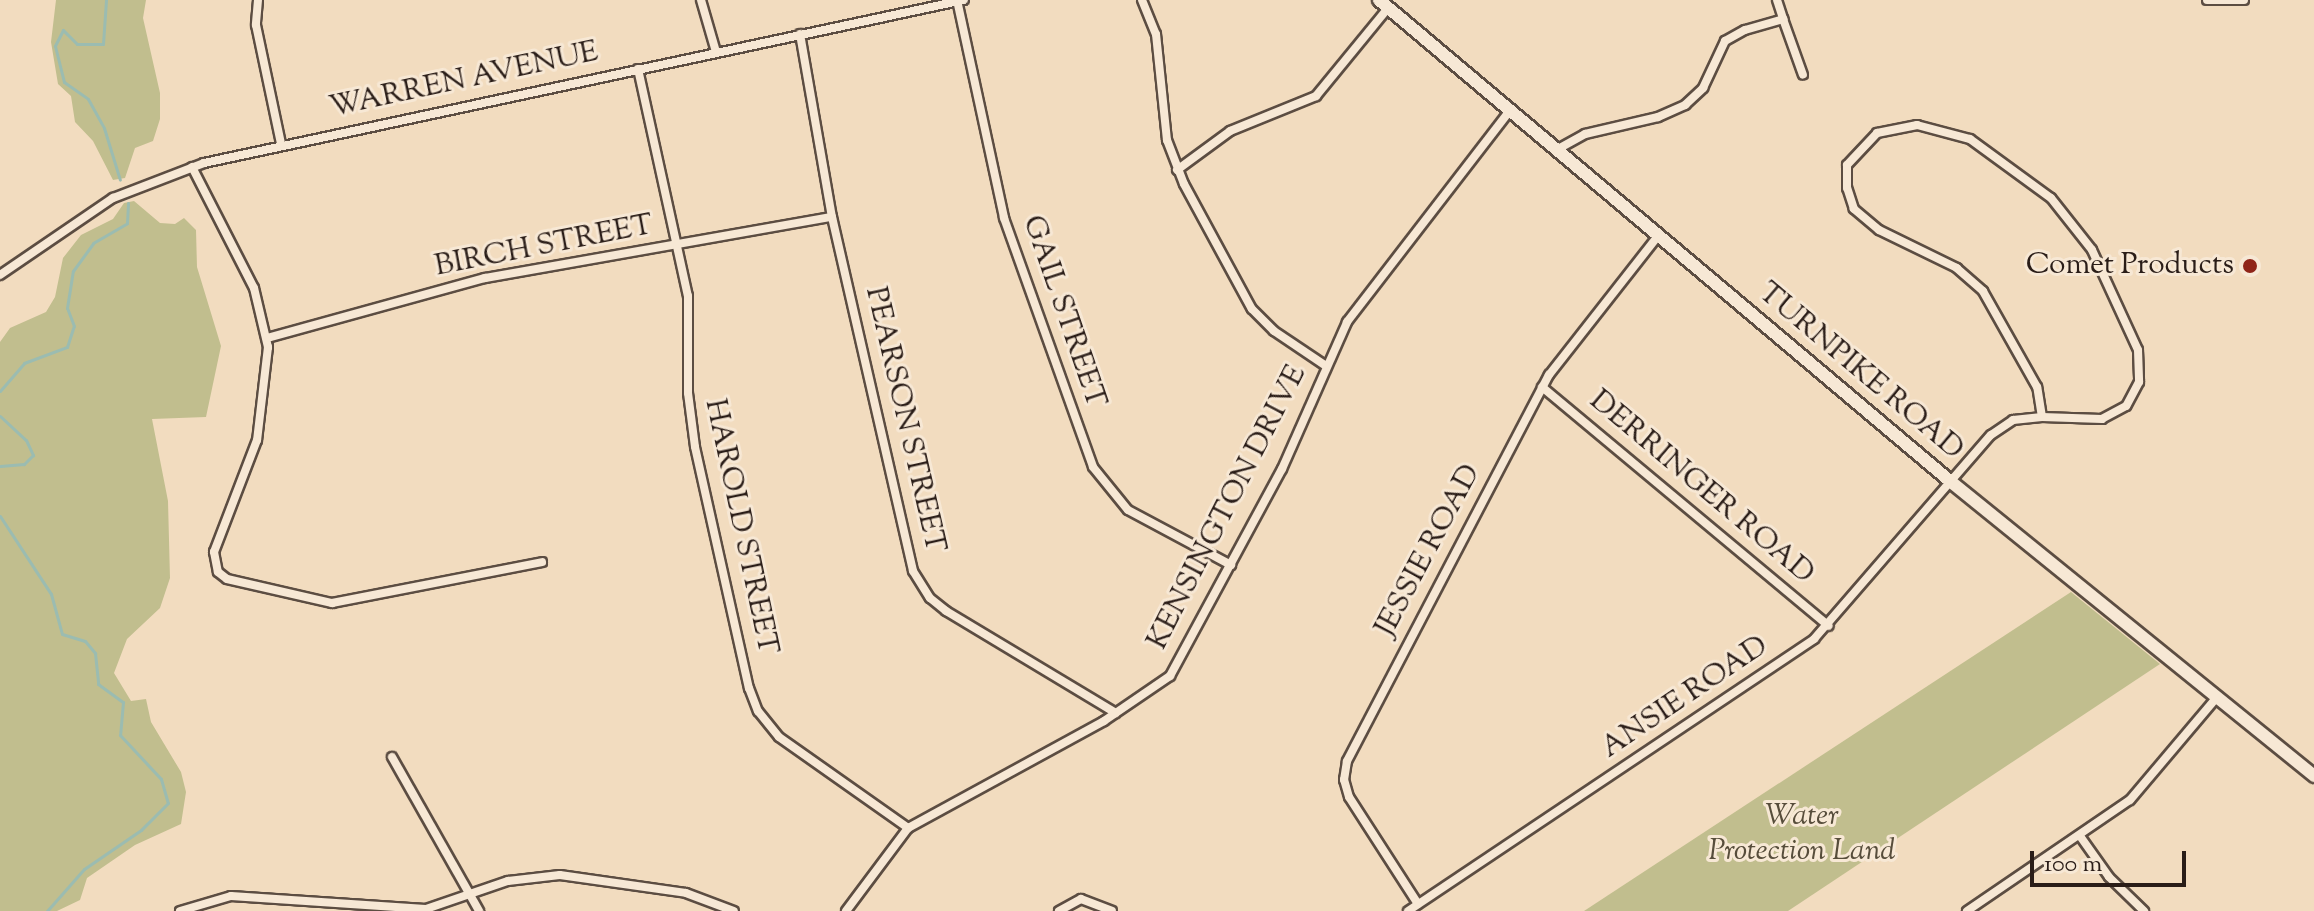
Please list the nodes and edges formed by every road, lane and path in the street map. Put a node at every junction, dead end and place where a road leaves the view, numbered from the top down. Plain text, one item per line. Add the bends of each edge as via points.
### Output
1 (258, 0) edge
2 (701, 0) edge
3 (1142, 0) edge
4 (1777, 0) edge
5 (2207, 0) edge
6 (2244, 0) edge
7 (959, 1) edge
8 (1383, 4) edge
9 (1783, 19) junction
10 (800, 34) junction
11 (716, 52) junction
12 (638, 69) junction
13 (1803, 75) dead end
14 (1511, 109) junction
15 (281, 144) junction
16 (1558, 149) junction
17 (192, 167) junction
18 (1177, 170) junction
19 (832, 217) junction
20 (1658, 236) junction
21 (677, 246) junction
22 (0, 275) edge
23 (267, 338) junction
24 (1326, 366) junction
25 (1542, 387) junction
26 (2042, 417) junction
27 (1950, 481) junction
28 (542, 562) dead end
29 (1231, 565) junction
30 (1829, 626) junction
31 (2217, 697) junction
32 (1116, 713) junction
33 (392, 757) dead end
34 (2314, 776) edge
35 (908, 828) junction
36 (2080, 836) junction
37 (470, 896) junction
38 (1418, 904) junction
39 (180, 911) edge
40 (479, 911) edge
41 (734, 911) edge
42 (846, 911) edge
43 (1059, 911) edge
44 (1112, 911) edge
45 (1408, 911) edge
46 (1967, 911) edge
47 (2144, 911) edge

1 - 15 street via 256,25
2 - 11 street
3 - 18 street via 1156,34 1166,132
4 - 9 street
5 - 6 street
7 - 10 street, WARREN AVENUE
7 - 29 street, GAIL STREET via 1004,218 1093,467 1108,491 1136,516
8 - 14 main road, TURNPIKE ROAD
8 - 18 street via 1316,96 1230,131
9 - 13 street
9 - 16 street via 1727,39 1701,91 1676,111 1585,134
10 - 11 street, WARREN AVENUE
10 - 19 street, PEARSON STREET
11 - 12 street, WARREN AVENUE
12 - 15 street, WARREN AVENUE
12 - 21 street, HAROLD STREET
14 - 16 main road, TURNPIKE ROAD
14 - 24 street, KENSINGTON DRIVE via 1370,289
15 - 17 street, WARREN AVENUE
16 - 20 main road, TURNPIKE ROAD
17 - 22 street, WARREN AVENUE via 101,205
17 - 23 street via 246,268
18 - 24 street via 1252,309
19 - 21 street, BIRCH STREET
19 - 32 street, PEARSON STREET via 909,557 920,584 946,611
20 - 25 street, JESSIE ROAD via 1566,348
20 - 27 main road, TURNPIKE ROAD
21 - 23 street, BIRCH STREET via 485,278
21 - 35 street, HAROLD STREET via 691,316 688,393 694,439 758,711 779,737
23 - 28 street via 254,450 214,552 218,572 227,579 315,602 377,597
24 - 29 street, KENSINGTON DRIVE via 1282,469
25 - 30 street, DERRINGER ROAD
25 - 38 street, JESSIE ROAD via 1345,769 1349,797
26 - 26 street, ANSIE ROAD via 2037,387 1983,291 1957,268 1879,230 1854,209 1847,165 1877,133 1917,125 1970,139 2051,198 2092,250 2138,350 2139,382 2126,406 2102,419
26 - 27 street, ANSIE ROAD via 2002,426
27 - 30 street, ANSIE ROAD
27 - 31 main road, TURNPIKE ROAD
29 - 32 street, KENSINGTON DRIVE via 1175,669 1158,688
30 - 38 street, ANSIE ROAD
31 - 34 main road, TURNPIKE ROAD
31 - 36 street via 2140,789
32 - 35 street, KENSINGTON DRIVE
33 - 37 street
35 - 42 street, KENSINGTON DRIVE
36 - 46 street
36 - 47 street via 2109,877
37 - 39 street via 438,907 401,910 231,896
37 - 40 street
37 - 41 street via 527,877 569,875 686,893
38 - 45 street, ANSIE ROAD
43 - 44 street via 1081,899

